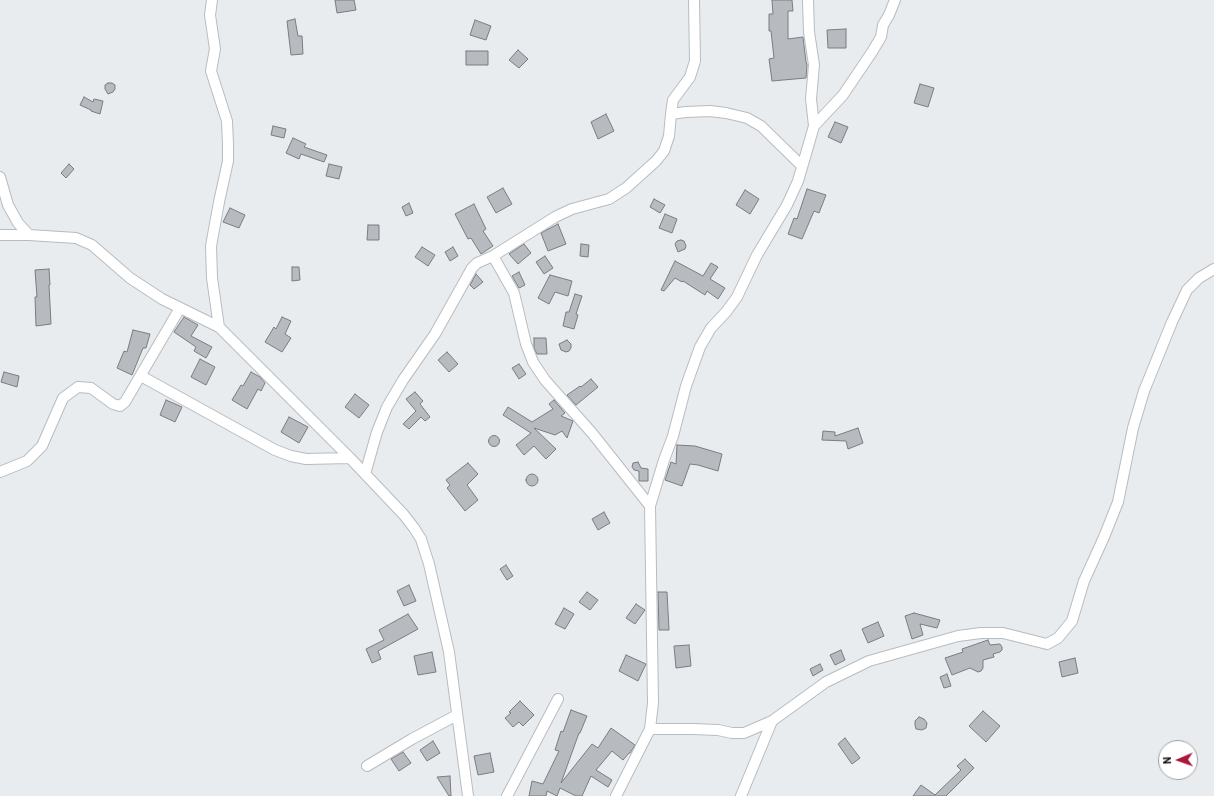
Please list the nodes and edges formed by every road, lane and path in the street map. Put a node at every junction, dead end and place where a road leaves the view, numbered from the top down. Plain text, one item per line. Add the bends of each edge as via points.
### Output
1 (212, 0) edge
2 (694, 0) edge
3 (808, 0) edge
4 (895, 0) edge
5 (671, 114) junction
6 (814, 126) junction
7 (802, 166) junction
8 (0, 177) edge
9 (0, 235) edge
10 (29, 235) junction
11 (492, 256) junction
12 (1214, 269) edge
13 (180, 308) junction
14 (219, 327) junction
15 (141, 376) junction
16 (350, 458) junction
17 (0, 472) edge
18 (365, 474) junction
19 (650, 506) junction
20 (558, 699) dead end
21 (457, 716) junction
22 (772, 721) junction
23 (650, 729) junction
24 (367, 766) dead end
25 (468, 796) edge
26 (508, 796) edge
27 (616, 796) edge
28 (741, 796) edge

1 - 14 street via 210,15 215,50 211,71 227,121 228,144 228,162 212,246 212,278
2 - 5 street via 695,61 690,77 673,100
3 - 6 street via 814,65 811,99
4 - 6 street via 883,24 881,37 872,52 843,94
5 - 7 street via 710,111 747,118 761,126
5 - 11 street via 669,136 664,151 626,188 609,199 572,209 555,217
6 - 7 street
7 - 19 street via 787,205 757,256 737,297 710,328 700,347
8 - 10 street via 8,205 18,223
9 - 10 street
10 - 13 street via 76,238 92,245 130,278
11 - 18 street via 472,268 435,334 387,407
11 - 19 street via 514,293 533,362 545,380 592,433
12 - 22 street via 1199,278 1187,290 1172,322 1144,391 1133,428 1118,502 1084,581 1072,621 1058,638 1047,644 1003,633 981,633 958,636 900,651 869,661 826,682
13 - 14 street
13 - 15 street
14 - 16 street
15 - 16 street via 275,450 306,459
15 - 17 street via 120,406 91,388 78,387 63,398 42,446 27,461
16 - 18 street
18 - 21 street via 404,515 421,539 450,652
19 - 23 street via 653,703
20 - 26 street
21 - 24 street
21 - 25 street
22 - 23 street via 744,733
22 - 28 street
23 - 27 street

